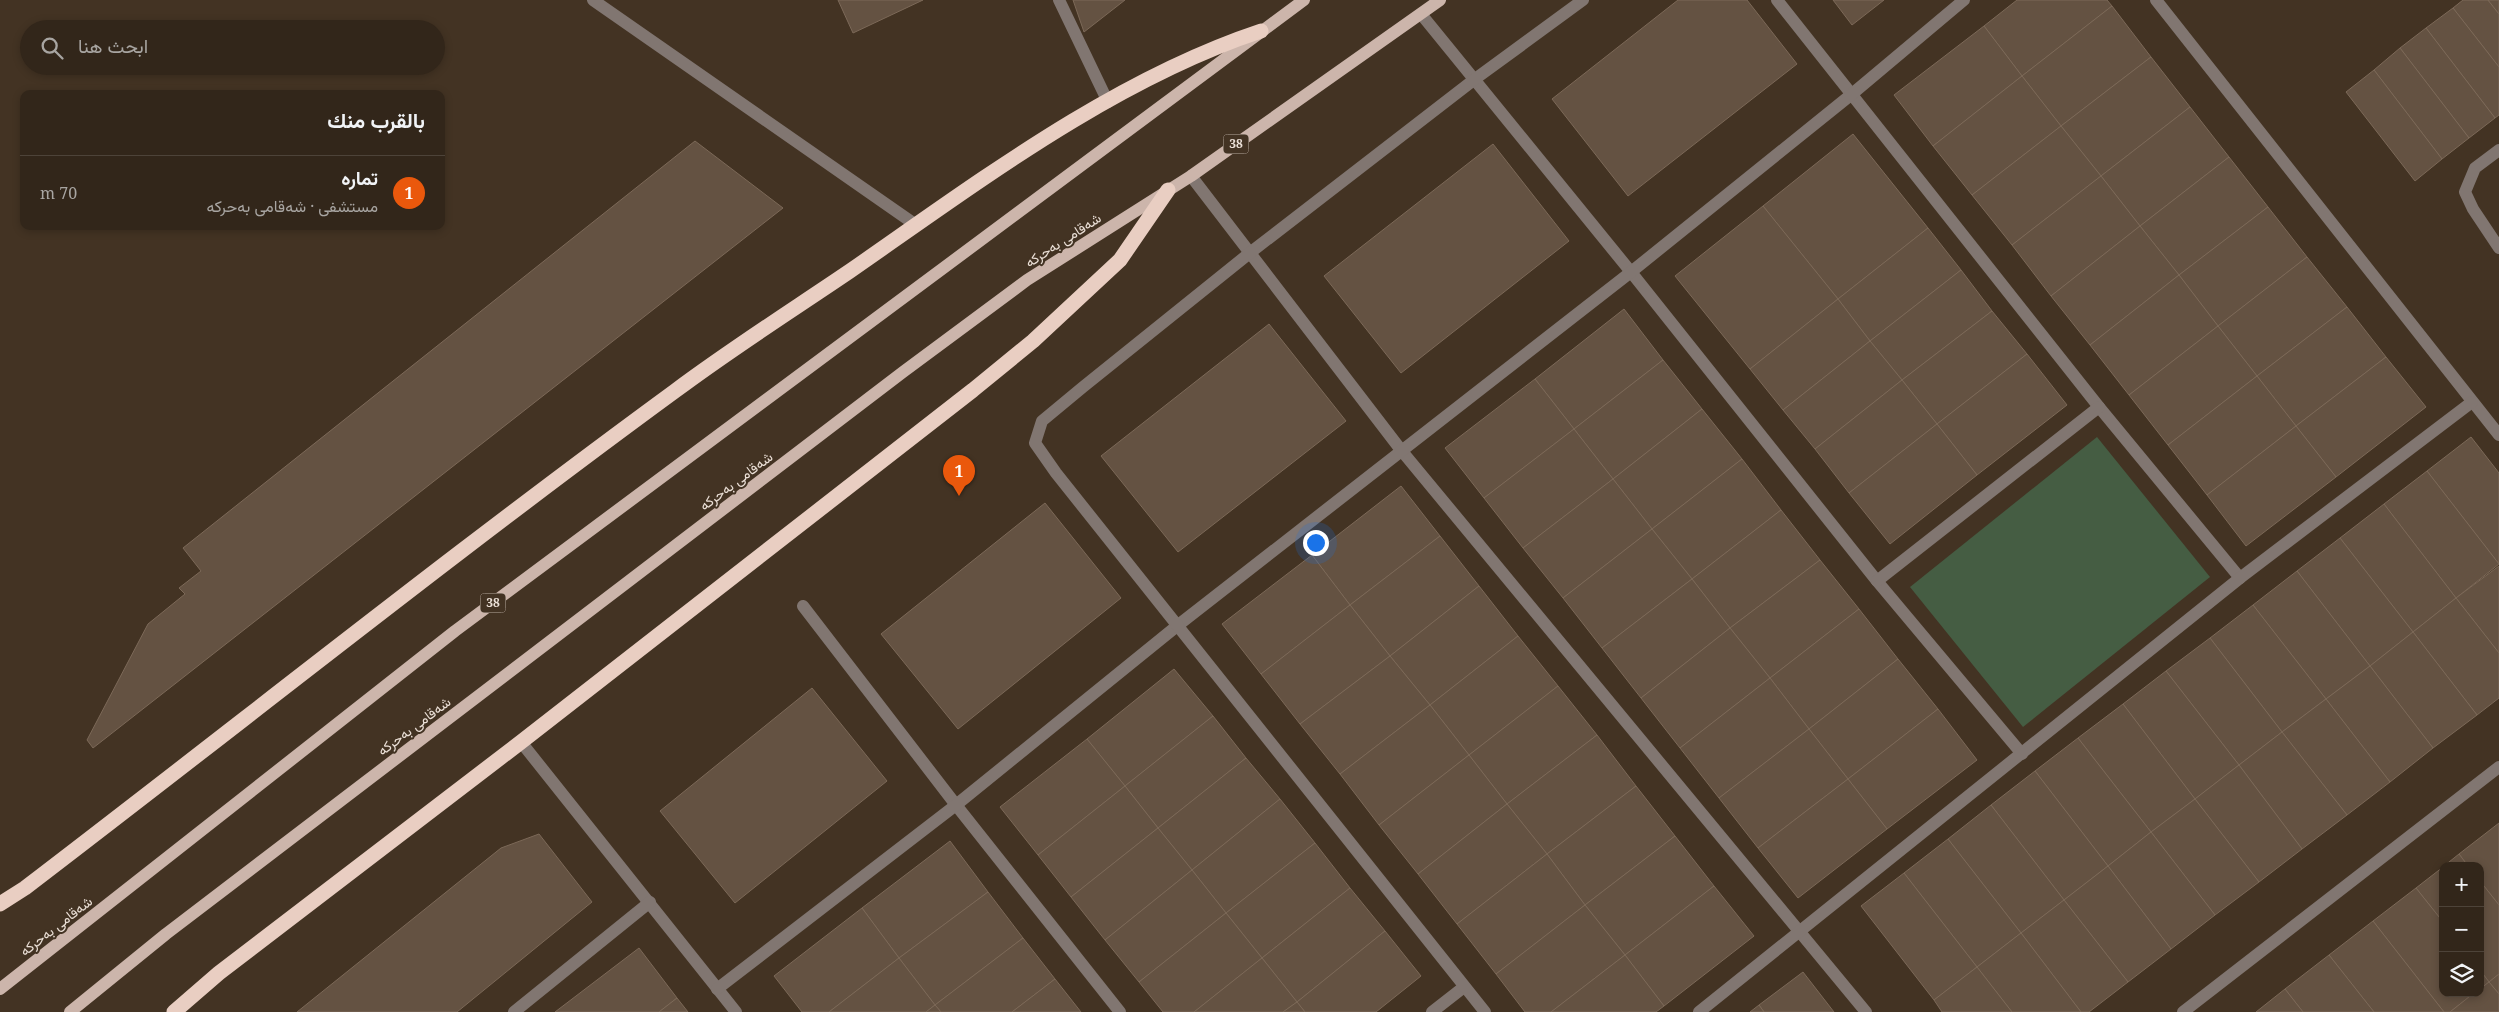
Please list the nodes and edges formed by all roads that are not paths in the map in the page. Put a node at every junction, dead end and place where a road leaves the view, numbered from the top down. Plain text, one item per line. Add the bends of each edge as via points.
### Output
1 (593, 0) edge
2 (1059, 0) edge
3 (1304, 0) edge
4 (1440, 0) edge
5 (1583, 0) edge
6 (1777, 0) edge
7 (1964, 0) edge
8 (2156, 0) edge
9 (1421, 14) junction
10 (1261, 31) junction
11 (1475, 80) junction
12 (1852, 94) junction
13 (1108, 102) junction
14 (2499, 150) edge
15 (1191, 176) junction
16 (1168, 190) junction
17 (916, 225) junction
18 (2499, 248) edge
19 (1251, 252) junction
20 (1631, 272) junction
21 (2472, 402) junction
22 (2099, 407) junction
23 (2499, 435) edge
24 (1401, 450) junction
25 (2240, 578) junction
26 (1877, 581) junction
27 (803, 606) dead end
28 (1177, 626) junction
29 (521, 742) junction
30 (2022, 754) junction
31 (2499, 767) edge
32 (956, 805) junction
33 (650, 902) junction
34 (0, 904) edge
35 (1798, 932) junction
36 (1464, 987) junction
37 (0, 989) edge
38 (717, 989) junction
39 (70, 1012) edge
40 (174, 1012) edge
41 (514, 1012) edge
42 (736, 1012) edge
43 (1120, 1012) edge
44 (1432, 1012) edge
45 (1485, 1012) edge
46 (1700, 1012) edge
47 (1866, 1012) edge
48 (2183, 1012) edge

1 - 17 street
2 - 13 street
3 - 10 main road, شەقامی بەحرکە / 38
4 - 9 main road, شەقامی بەحرکە / 38
5 - 11 street
6 - 12 street
7 - 12 street
8 - 21 street
9 - 11 street
9 - 15 main road, شەقامی بەحرکە / 38
10 - 13 highway via 1180,62
10 - 37 main road, شەقامی بەحرکە / 38 via 455,631
11 - 19 street
11 - 20 street
12 - 20 street
12 - 22 street
13 - 17 highway via 1030,147
14 - 18 street via 2475,168 2465,192
15 - 16 main road, شەقامی بەحرکە / 38
15 - 19 street
16 - 29 highway via 1120,260 1033,341
16 - 39 main road, شەقامی بەحرکە / 38 via 1027,280 903,372 174,928
17 - 34 highway via 677,389 32,883
19 - 24 street
19 - 28 street via 1042,421 1035,442 1056,474
20 - 24 street
20 - 26 street
21 - 23 street
21 - 25 street
22 - 25 street
22 - 26 street
24 - 28 street
24 - 35 street
25 - 30 street
26 - 30 street
27 - 32 street
28 - 32 street
28 - 36 street
29 - 33 street
29 - 40 highway via 219,973
30 - 35 street
31 - 48 street
32 - 38 street
32 - 43 street
33 - 38 street
33 - 41 street
35 - 46 street
35 - 47 street
36 - 44 street
36 - 45 street
38 - 42 street

